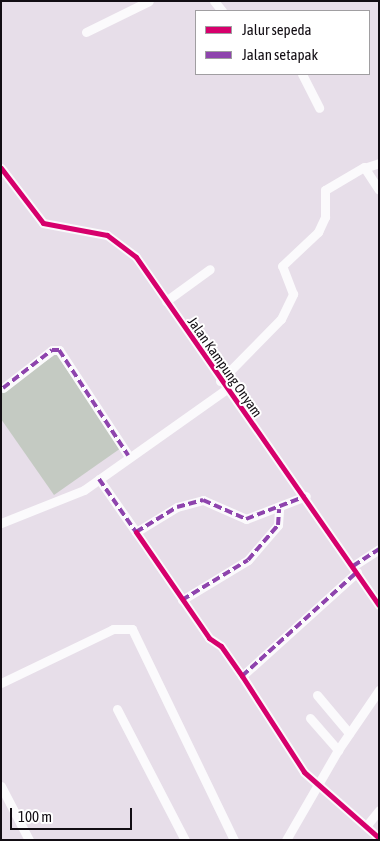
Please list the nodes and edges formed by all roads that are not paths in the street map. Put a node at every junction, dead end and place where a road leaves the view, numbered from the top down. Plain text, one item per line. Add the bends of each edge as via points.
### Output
1 (149, 1) edge
2 (86, 32) dead end
3 (302, 75) edge
4 (319, 108) dead end
5 (379, 163) edge
6 (367, 167) junction
7 (1, 168) edge
8 (379, 190) edge
9 (210, 269) dead end
10 (166, 301) junction
11 (220, 381) junction
12 (4, 388) dead end
13 (225, 390) junction
14 (128, 455) junction
15 (100, 478) junction
16 (306, 496) junction
17 (279, 509) junction
18 (1, 523) edge
19 (136, 532) junction
20 (379, 550) edge
21 (355, 569) junction
22 (182, 600) junction
23 (379, 605) edge
24 (242, 676) junction
25 (1, 683) edge
26 (379, 690) edge
27 (317, 695) dead end
28 (117, 709) dead end
29 (310, 718) dead end
30 (349, 733) junction
31 (338, 750) junction
32 (1, 786) edge
33 (316, 786) junction
34 (379, 810) edge
35 (367, 825) junction
36 (379, 838) edge
37 (28, 840) edge
38 (185, 840) edge
39 (234, 840) edge
40 (286, 840) edge

1 - 2 street
3 - 4 street
5 - 6 street
6 - 8 street
6 - 11 street via 324,192 325,217 318,232 282,266 293,294 281,319
7 - 10 street, Jalan Kampung Onyam via 43,223 107,235 127,247
9 - 10 street
10 - 11 street, Jalan Kampung Onyam
11 - 13 street, Jalan Kampung Onyam
12 - 14 street via 52,350 59,350
13 - 14 street
13 - 16 street, Jalan Kampung Onyam
14 - 15 street
15 - 18 street via 69,497
15 - 19 street
16 - 17 street
16 - 21 street, Jalan Kampung Onyam
17 - 19 street via 246,519 203,500 177,507
17 - 22 street via 278,526 248,560
19 - 22 street
20 - 21 street
21 - 23 street, Jalan Kampung Onyam
21 - 24 street
22 - 24 street
24 - 33 street
25 - 39 street via 113,628 132,629
26 - 30 street
27 - 30 street
28 - 38 street
29 - 31 street
30 - 31 street
31 - 33 street
32 - 37 street
33 - 35 street
33 - 40 street
34 - 35 street
35 - 36 street

